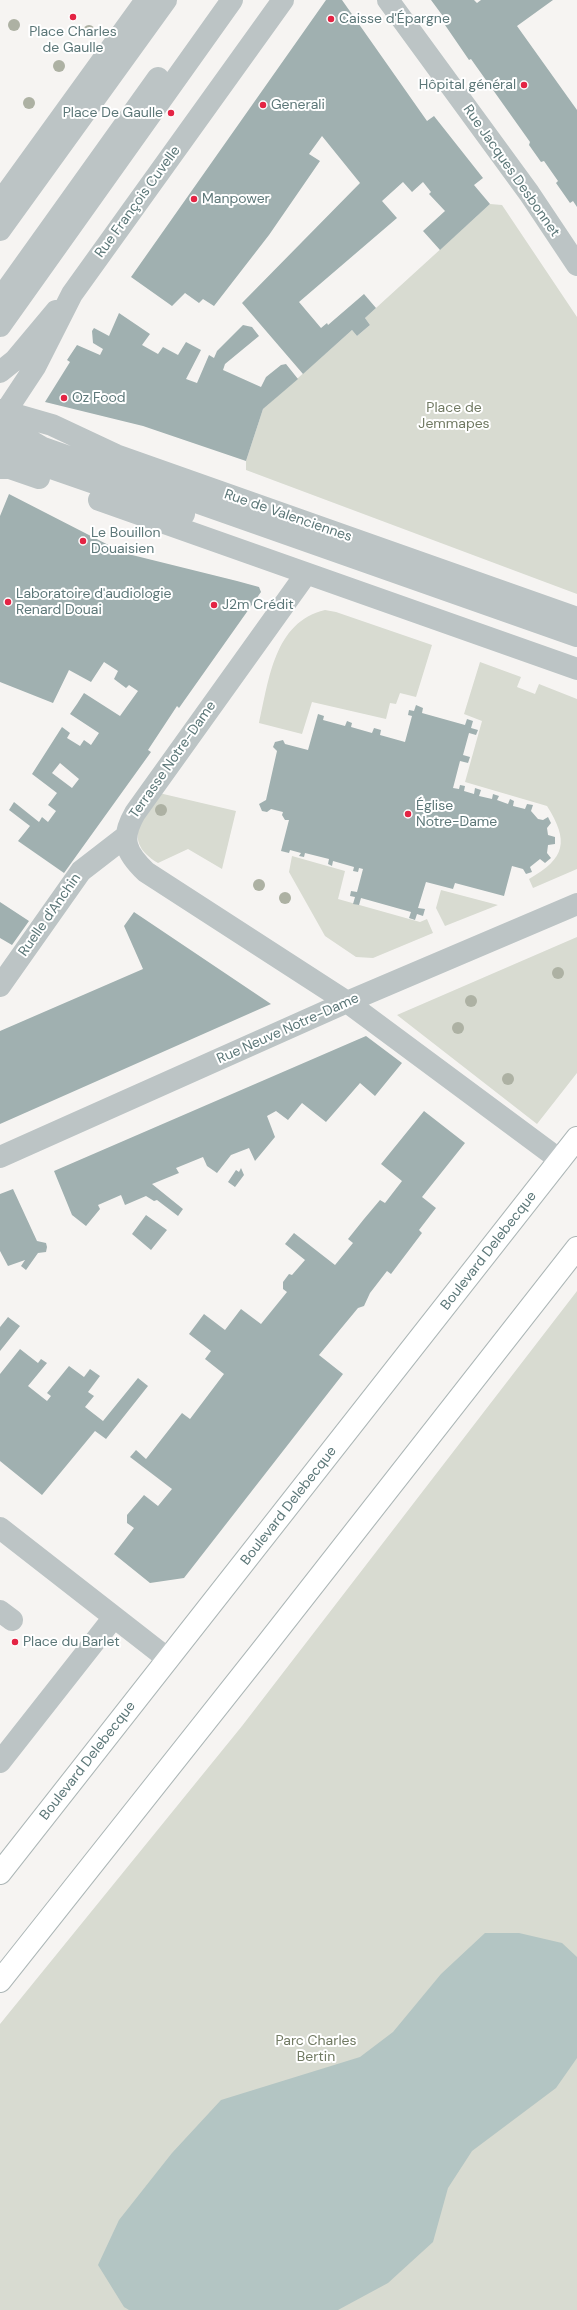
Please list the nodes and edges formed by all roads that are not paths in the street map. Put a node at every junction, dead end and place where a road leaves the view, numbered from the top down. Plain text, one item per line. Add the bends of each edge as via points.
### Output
1 (146, 0) edge
2 (166, 0) edge
3 (213, 0) edge
4 (232, 0) edge
5 (283, 0) edge
6 (388, 0) edge
7 (0, 202) edge
8 (0, 230) edge
9 (577, 265) edge
10 (72, 294) junction
11 (0, 299) edge
12 (0, 326) edge
13 (0, 372) edge
14 (2, 416) edge
15 (0, 446) edge
16 (0, 468) edge
17 (306, 574) junction
18 (577, 618) edge
19 (577, 636) edge
20 (577, 650) edge
21 (577, 669) edge
22 (125, 837) junction
23 (577, 904) edge
24 (0, 986) edge
25 (347, 1002) junction
26 (577, 1138) edge
27 (0, 1157) edge
28 (560, 1160) junction
29 (577, 1248) edge
30 (0, 1528) edge
31 (114, 1617) junction
32 (168, 1659) junction
33 (0, 1762) edge
34 (0, 1873) edge
35 (0, 1981) edge

1 - 7 street
2 - 8 street
3 - 11 street
4 - 12 street
5 - 10 street, Rue François Cuvelle
6 - 9 street, Rue Jacques Desbonnet via 529,193
10 - 13 street via 39,329 15,360
10 - 14 street, Rue François Cuvelle via 35,368
14 - 18 street, Rue de Valenciennes via 52,425 116,455
14 - 19 street via 43,448
15 - 20 street via 37,463
16 - 17 street via 19,471
17 - 21 street
17 - 22 street, Terrasse Notre-Dame via 135,813 127,826
22 - 24 street, Ruelle d'Anchin via 81,871
22 - 25 street, Terrasse Notre-Dame via 127,848 135,862 146,872
23 - 25 street, Rue Neuve Notre-Dame
25 - 27 street, Rue Neuve Notre-Dame
25 - 28 street, Terrasse Notre-Dame
26 - 28 main road, Boulevard Delebecque
28 - 32 main road, Boulevard Delebecque
29 - 35 main road
30 - 31 street
31 - 32 street
31 - 33 street
32 - 34 main road, Boulevard Delebecque

